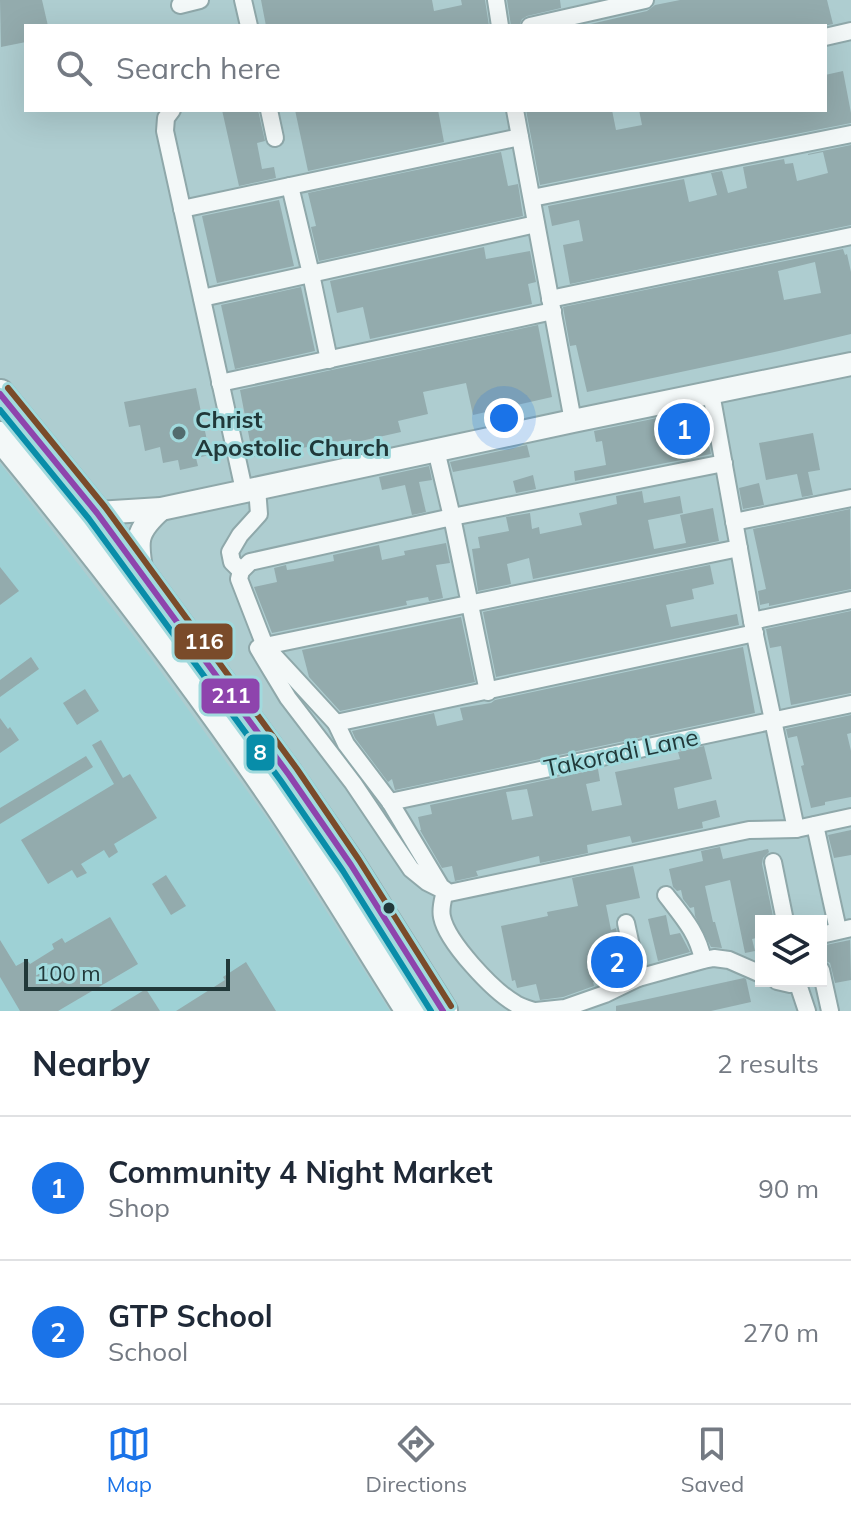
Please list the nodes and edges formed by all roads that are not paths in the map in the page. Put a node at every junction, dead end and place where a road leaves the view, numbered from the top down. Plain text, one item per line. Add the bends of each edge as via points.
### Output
1 (200, 0) edge
2 (243, 0) edge
3 (496, 0) edge
4 (637, 1) edge
5 (180, 5) dead end
6 (249, 24) edge
7 (500, 24) edge
8 (539, 24) edge
9 (851, 31) edge
10 (827, 37) edge
11 (170, 112) edge
12 (269, 112) edge
13 (515, 112) edge
14 (851, 134) edge
15 (520, 137) junction
16 (275, 138) dead end
17 (290, 186) junction
18 (532, 198) junction
19 (182, 209) junction
20 (536, 224) junction
21 (851, 236) edge
22 (311, 274) junction
23 (202, 298) junction
24 (551, 305) junction
25 (329, 360) junction
26 (851, 364) edge
27 (220, 383) junction
28 (711, 393) junction
29 (0, 394) edge
30 (573, 421) junction
31 (0, 436) edge
32 (436, 450) junction
33 (724, 463) junction
34 (250, 489) junction
35 (851, 498) edge
36 (161, 509) junction
37 (97, 513) junction
38 (452, 517) junction
39 (734, 522) junction
40 (739, 548) junction
41 (142, 574) junction
42 (241, 580) junction
43 (851, 600) edge
44 (471, 604) junction
45 (754, 627) junction
46 (265, 646) junction
47 (488, 692) junction
48 (851, 704) edge
49 (773, 719) junction
50 (336, 723) junction
51 (390, 802) junction
52 (851, 817) edge
53 (815, 825) junction
54 (796, 829) junction
55 (773, 862) dead end
56 (445, 891) junction
57 (666, 895) dead end
58 (784, 915) edge
59 (626, 923) dead end
60 (844, 929) edge
61 (703, 960) junction
62 (755, 971) edge
63 (638, 978) junction
64 (799, 987) edge
65 (825, 987) edge
66 (410, 1011) edge
67 (443, 1011) edge
68 (535, 1011) edge
69 (807, 1011) edge
70 (830, 1011) edge

1 - 5 street
2 - 6 street
3 - 7 street
4 - 8 street
9 - 10 street
11 - 19 street via 165,131
12 - 16 street
13 - 15 street
14 - 18 street
15 - 17 street
15 - 18 street
17 - 19 street
17 - 22 street
18 - 20 street
19 - 23 street
20 - 22 street
20 - 24 street
21 - 24 street
22 - 23 street
22 - 25 street
23 - 27 street
24 - 25 street
24 - 30 street
25 - 27 street
26 - 28 street
27 - 34 street
28 - 30 street
28 - 33 street
29 - 37 highway
30 - 32 street
31 - 66 highway via 79,532 269,790
32 - 34 street
32 - 38 street
33 - 38 street
33 - 39 street
34 - 36 street
34 - 42 street via 259,514 230,552
35 - 39 street
36 - 37 street
36 - 41 street via 138,538
37 - 41 highway
38 - 42 street via 250,562
38 - 44 street
39 - 40 street
40 - 44 street
40 - 45 street
41 - 67 highway via 351,865
42 - 46 street
42 - 56 street via 259,651 288,698 411,869
43 - 45 street
44 - 46 street
44 - 47 street
45 - 47 street
45 - 49 street
46 - 50 street
47 - 50 street
48 - 49 street, Takoradi Lane
49 - 51 street, Takoradi Lane
49 - 54 street
50 - 51 street
51 - 56 street
52 - 53 street
53 - 54 street
53 - 60 street
54 - 56 street via 749,830 458,893
55 - 58 street
56 - 68 street via 443,920 458,947 499,992
57 - 61 street via 692,928
59 - 63 street
61 - 62 street via 729,960
61 - 63 street
63 - 68 street via 565,1008
64 - 69 street
65 - 70 street

